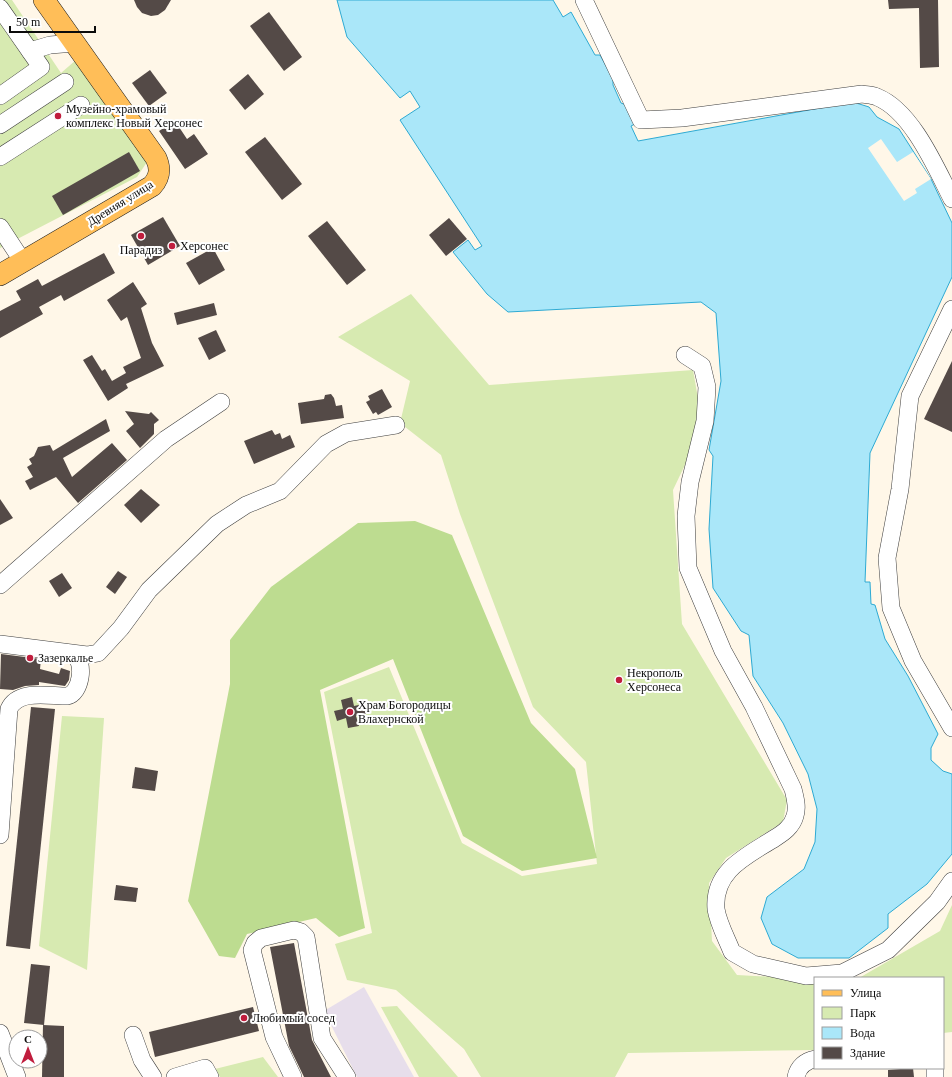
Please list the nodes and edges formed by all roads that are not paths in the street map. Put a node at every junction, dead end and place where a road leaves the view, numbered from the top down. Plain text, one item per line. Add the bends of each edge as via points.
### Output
1 (44, 0) edge
2 (584, 0) edge
3 (0, 8) edge
4 (75, 43) junction
5 (30, 51) junction
6 (66, 82) dead end
7 (0, 96) edge
8 (81, 105) dead end
9 (0, 125) edge
10 (0, 157) edge
11 (952, 199) edge
12 (0, 227) edge
13 (23, 262) junction
14 (0, 275) edge
15 (952, 309) edge
16 (685, 355) dead end
17 (221, 402) dead end
18 (396, 425) dead end
19 (0, 585) edge
20 (0, 644) edge
21 (73, 654) junction
22 (952, 728) edge
23 (0, 835) edge
24 (952, 881) edge
25 (0, 1033) edge
26 (133, 1035) dead end
27 (814, 1059) edge
28 (17, 1077) edge
29 (153, 1077) edge
30 (174, 1077) edge
31 (210, 1077) edge
32 (293, 1077) edge
33 (347, 1077) edge
34 (796, 1077) edge

1 - 4 main road, Древняя улица
2 - 11 street via 641,120 682,118 862,94 878,97 898,111 920,137
3 - 5 street
4 - 5 street via 50,45
4 - 13 main road, Древняя улица via 156,158 159,173 157,181 152,186
5 - 7 street via 41,67
6 - 9 street
8 - 10 street
12 - 13 street
13 - 14 main road, Древняя улица
15 - 22 street via 910,396 900,489 887,558 891,608 913,661
16 - 24 street via 702,366 708,387 705,422 690,482 686,516 688,568 723,651 754,707 796,802 795,816 787,830 733,865 716,891 716,910 732,952 753,964 806,976 842,973 888,950 937,902
17 - 19 street via 166,439
18 - 21 street via 346,433 326,444 280,491 246,505 217,524 149,590 121,628 98,653
20 - 21 street
21 - 23 street via 79,658 81,665 75,692 66,696 24,696 15,700 9,709
25 - 28 street
26 - 29 street via 142,1060
27 - 34 street via 804,1064
30 - 31 street via 205,1068
32 - 33 street via 274,1037 252,954 253,946 261,938 294,930 306,937 322,1038

